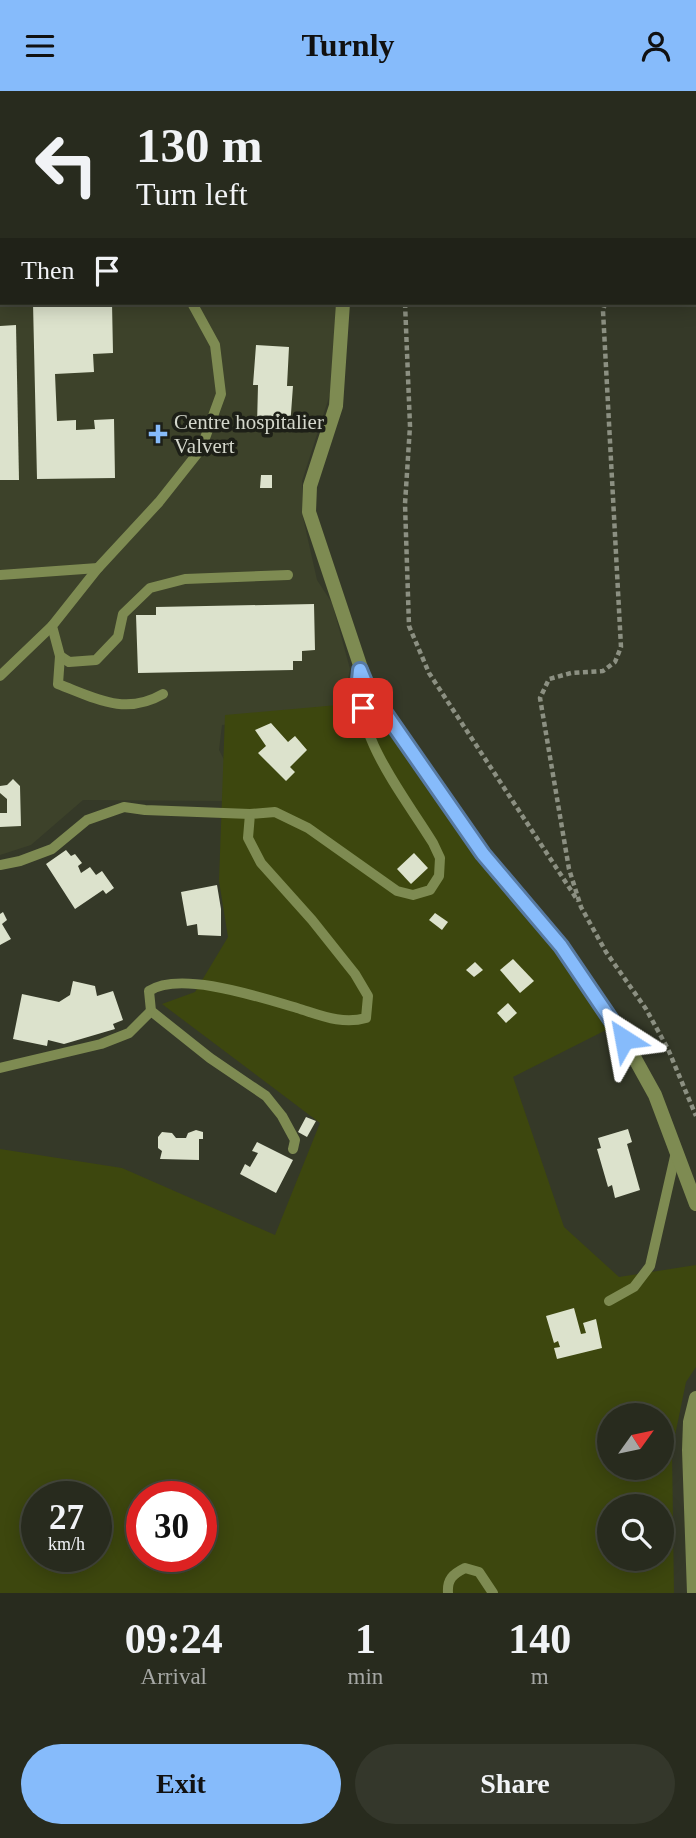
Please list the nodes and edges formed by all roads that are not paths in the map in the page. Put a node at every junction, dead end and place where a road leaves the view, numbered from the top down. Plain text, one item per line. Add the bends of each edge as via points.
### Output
1 (193, 305) edge
2 (344, 305) edge
3 (98, 568) junction
4 (0, 575) edge
5 (288, 575) dead end
6 (52, 626) junction
7 (60, 656) junction
8 (360, 670) junction
9 (0, 677) edge
10 (163, 694) dead end
11 (250, 814) junction
12 (0, 865) edge
13 (151, 1011) junction
14 (0, 1068) edge
15 (293, 1149) dead end
16 (677, 1149) junction
17 (696, 1204) edge
18 (609, 1301) dead end
19 (696, 1398) edge
20 (448, 1593) edge
21 (494, 1593) edge
22 (694, 1593) edge

1 - 3 lane via 215,345 221,394 201,449
2 - 8 street via 336,406 310,486 309,512
3 - 4 lane
3 - 6 lane
5 - 7 lane via 185,579 150,588 123,614 118,637 96,660 69,662
6 - 7 lane
6 - 9 lane
7 - 10 lane via 58,684 116,705 148,703
8 - 11 lane via 358,690 375,750 440,858 439,876 430,890 413,895 397,891 308,828 275,813
8 - 16 street via 367,687 483,854 561,946 624,1039 655,1095
11 - 12 lane via 124,807 87,820 52,849
11 - 13 lane via 248,838 261,863 355,974 368,996 366,1018 334,1020 194,982 149,991
13 - 14 lane via 129,1034
13 - 15 lane via 266,1096 295,1140
16 - 17 street
16 - 18 lane via 650,1266 634,1287
19 - 22 street via 689,1450
20 - 21 lane via 453,1574 465,1568 479,1572

